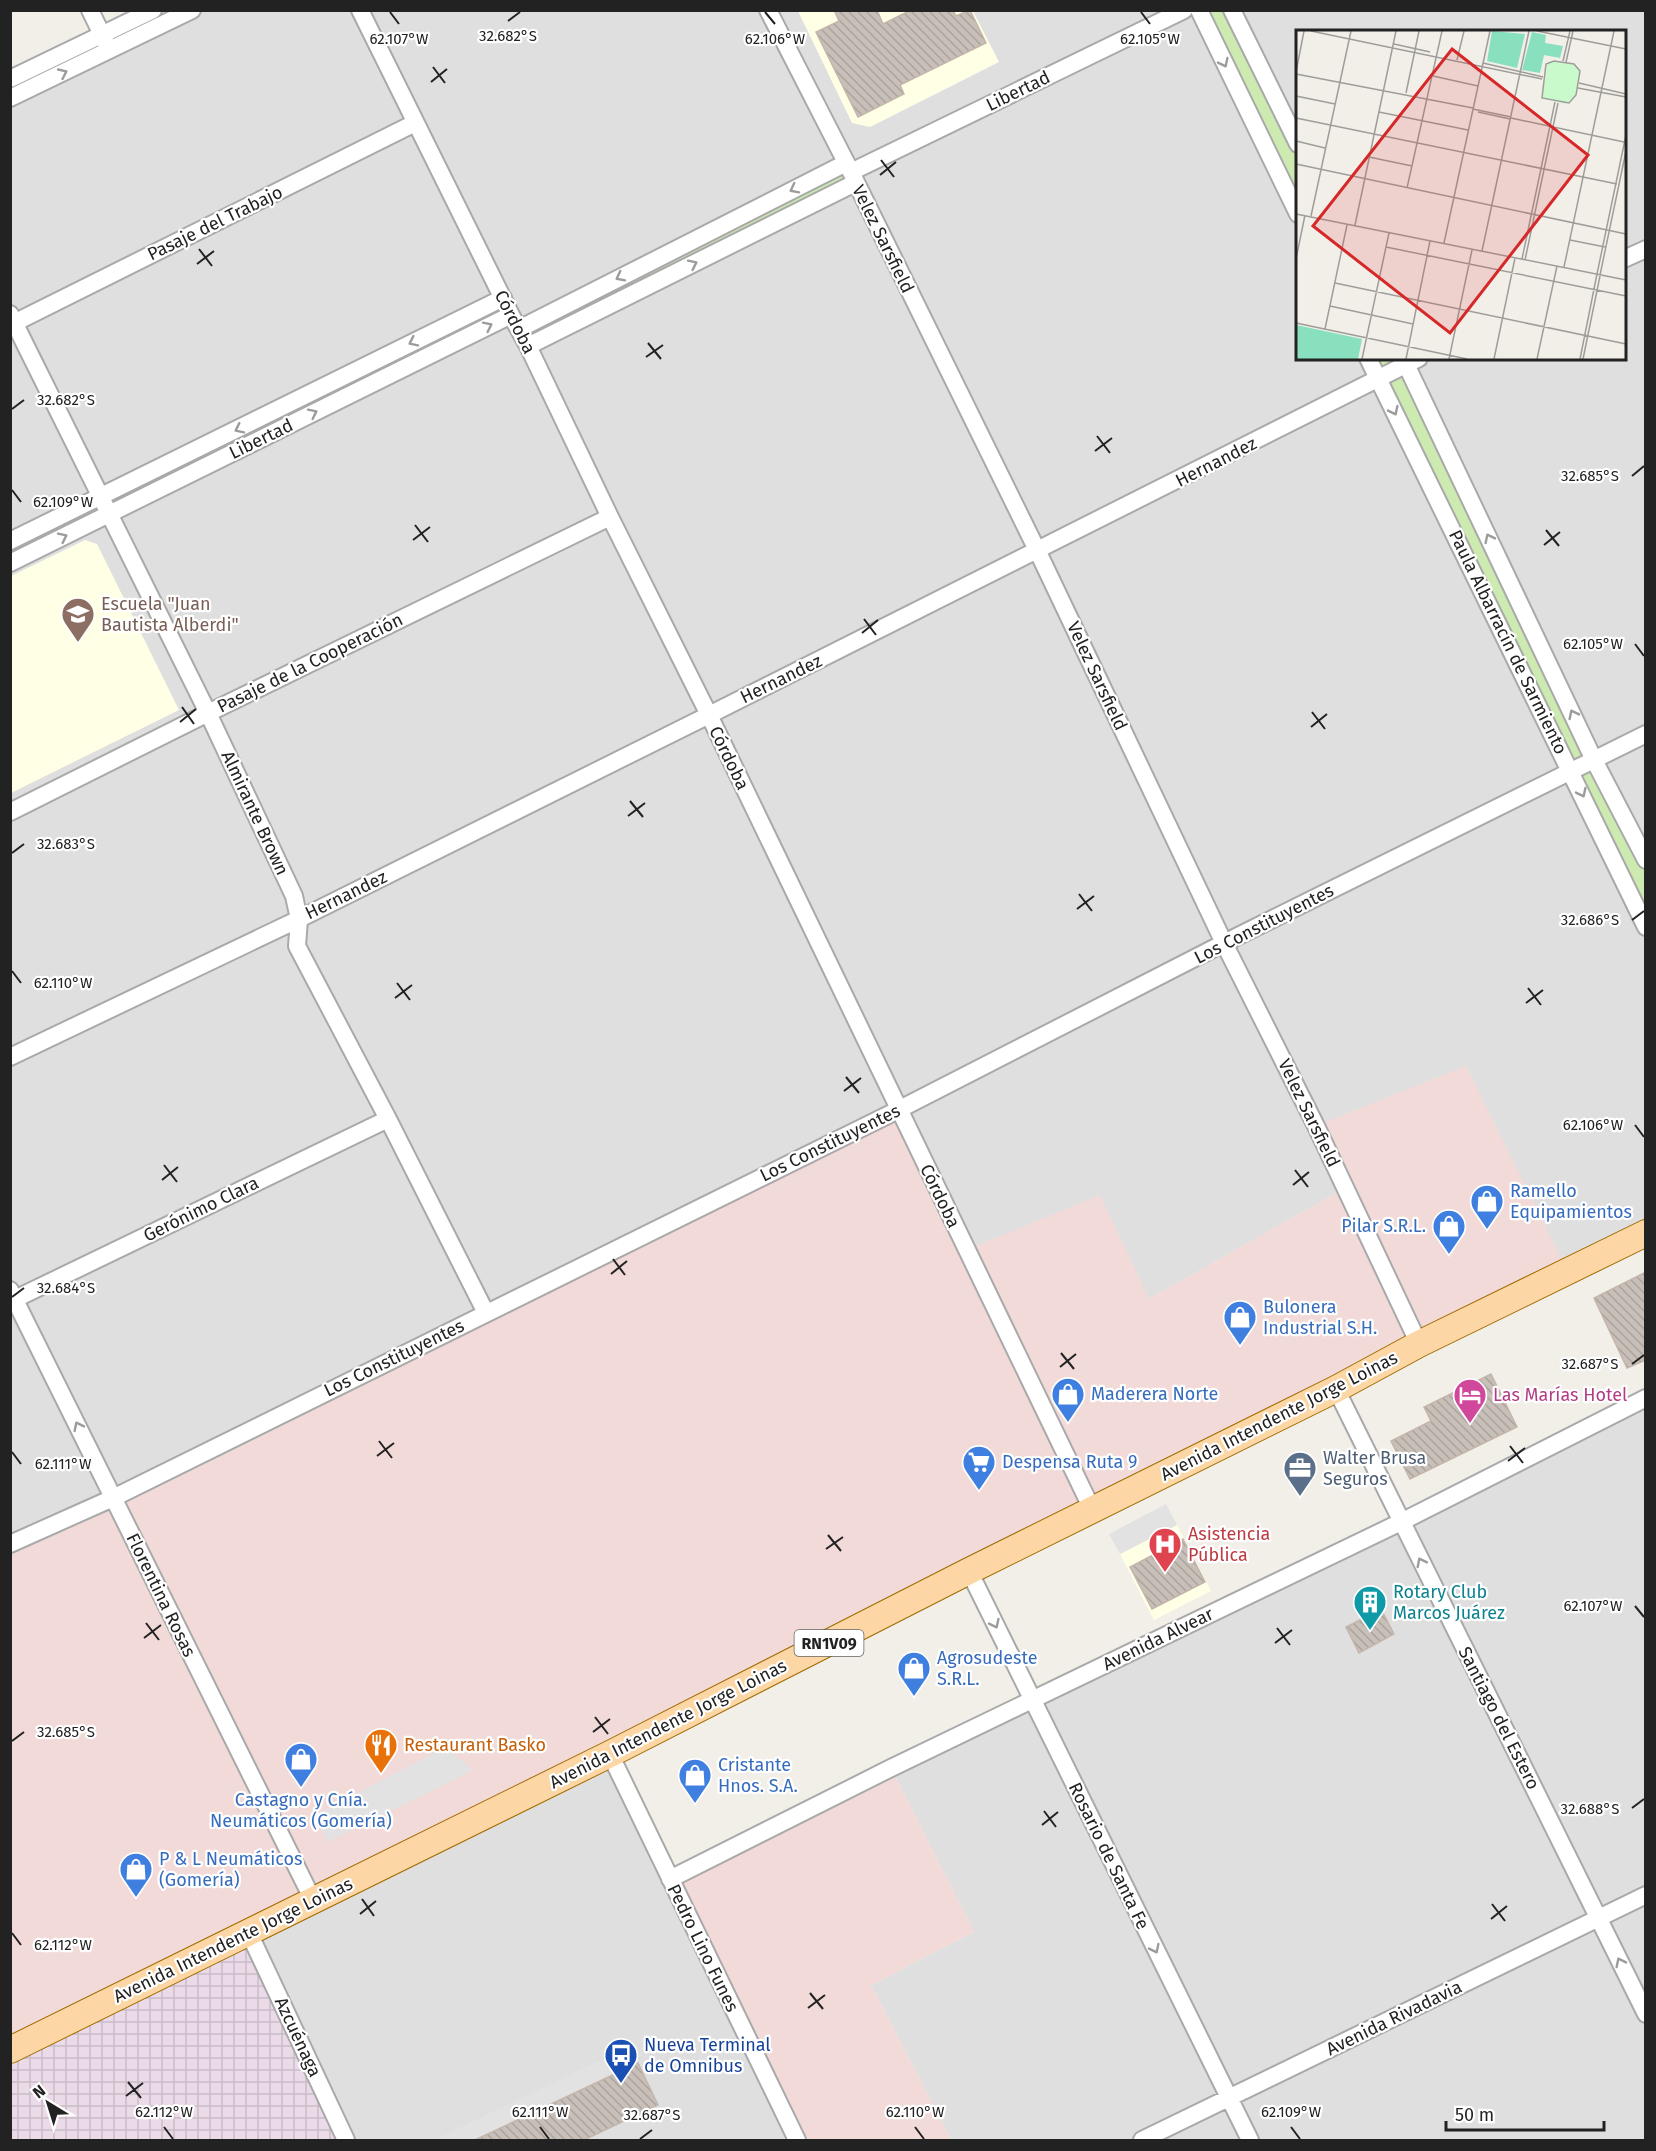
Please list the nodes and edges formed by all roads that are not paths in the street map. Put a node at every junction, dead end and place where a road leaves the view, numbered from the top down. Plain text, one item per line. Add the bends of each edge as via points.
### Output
1 (90, 10) edge
2 (153, 10) edge
3 (192, 10) edge
4 (360, 10) edge
5 (768, 10) edge
6 (1184, 10) edge
7 (1199, 10) edge
8 (1232, 10) edge
9 (106, 43) junction
10 (10, 79) edge
11 (10, 98) edge
12 (415, 123) junction
13 (1296, 140) edge
14 (851, 173) junction
15 (1296, 210) edge
16 (1646, 249) edge
17 (1626, 258) edge
18 (503, 298) junction
19 (12, 318) edge
20 (515, 322) junction
21 (528, 346) junction
22 (1369, 360) edge
23 (1409, 361) edge
24 (1378, 380) junction
25 (102, 497) junction
26 (111, 514) junction
27 (610, 517) junction
28 (10, 541) edge
29 (1038, 552) junction
30 (10, 563) edge
31 (208, 713) junction
32 (709, 715) junction
33 (1646, 734) edge
34 (1594, 760) junction
35 (1571, 771) junction
36 (10, 812) edge
37 (1646, 860) edge
38 (299, 919) junction
39 (1646, 927) edge
40 (1224, 943) junction
41 (10, 1057) edge
42 (898, 1110) junction
43 (388, 1119) junction
44 (1646, 1233) edge
45 (13, 1294) edge
46 (486, 1313) junction
47 (1419, 1344) junction
48 (1336, 1389) junction
49 (1646, 1398) edge
50 (113, 1498) junction
51 (1092, 1509) junction
52 (1401, 1522) junction
53 (10, 1544) edge
54 (969, 1571) junction
55 (1032, 1700) junction
56 (610, 1754) junction
57 (670, 1879) junction
58 (1646, 1895) edge
59 (313, 1900) junction
60 (1599, 1918) junction
61 (249, 1933) junction
62 (1646, 2014) edge
63 (10, 2050) edge
64 (1229, 2099) junction
65 (346, 2140) edge
66 (797, 2140) edge
67 (1142, 2140) edge
68 (1250, 2140) edge

1 - 9 street
2 - 9 street
3 - 9 street
4 - 12 street, Córdoba
5 - 14 street, Velez Sarsfield
6 - 14 street, Libertad
7 -> 15 street
8 - 13 street
9 - 10 street
11 -> 9 street
12 - 18 street, Córdoba
12 - 19 street, Pasaje del Trabajo
14 -> 20 street, Libertad
21 -> 14 street, Libertad
14 - 29 street, Velez Sarsfield
16 - 17 street
18 - 20 street, Córdoba
18 -> 25 street, Libertad
19 - 25 street, Almirante Brown
20 - 21 street, Córdoba
26 -> 20 street, Libertad
21 - 27 street, Córdoba
22 - 24 street, Paula Albarracín de Sarmiento
23 - 24 street, Hernandez
34 -> 23 street, Paula Albarracín de Sarmiento
24 - 29 street, Hernandez
24 -> 35 street, Paula Albarracín de Sarmiento
25 - 26 street, Almirante Brown
25 - 28 street, Libertad
30 -> 26 street, Libertad
26 - 31 street, Almirante Brown
27 - 31 street, Pasaje de la Cooperación
27 - 32 street, Córdoba
29 - 32 street, Hernandez
29 - 40 street, Velez Sarsfield
31 - 36 street, Pasaje de la Cooperación
31 - 38 street, Almirante Brown via 294,896
32 - 38 street, Hernandez
32 - 42 street, Córdoba
33 - 34 street, Los Constituyentes
34 - 35 street, Los Constituyentes
34 - 37 street, Paula Albarracín de Sarmiento
35 -> 39 street, Paula Albarracín de Sarmiento
35 - 40 street, Los Constituyentes
38 - 41 street, Hernandez
38 - 43 street, Almirante Brown via 297,946
40 - 42 street, Los Constituyentes
40 - 47 street, Velez Sarsfield
42 - 46 street, Los Constituyentes
42 - 51 street, Córdoba
43 - 45 street, Gerónimo Clara
43 - 46 street, Almirante Brown
44 - 47 main road, Avenida Intendente Jorge Loinas / RN1V09
50 -> 45 street, Florentina Rosas
46 - 50 street, Los Constituyentes
47 - 48 main road, Avenida Intendente Jorge Loinas / RN1V09
48 - 51 main road, Avenida Intendente Jorge Loinas / RN1V09
48 - 52 street, Santiago del Estero
49 - 52 street, Avenida Alvear
50 - 53 street, Los Constituyentes
50 - 59 street, Florentina Rosas
51 - 54 main road, Avenida Intendente Jorge Loinas / RN1V09
52 - 55 street, Avenida Alvear
60 -> 52 street, Santiago del Estero
54 -> 55 street, Rosario de Santa Fe
54 - 56 main road, Avenida Intendente Jorge Loinas / RN1V09
55 - 57 street, Avenida Alvear
55 -> 64 street, Rosario de Santa Fe
56 - 57 street, Pedro Lino Funes
56 - 59 main road, Avenida Intendente Jorge Loinas / RN1V09
57 - 66 street, Pedro Lino Funes
58 - 60 street, Avenida Rivadavia
59 - 61 main road, Avenida Intendente Jorge Loinas / RN1V09
62 -> 60 street, Santiago del Estero
60 - 64 street, Avenida Rivadavia
61 - 63 main road, Avenida Intendente Jorge Loinas / RN1V09
61 - 65 street, Azcuénaga
64 - 67 street, Avenida Rivadavia
64 - 68 street, Rosario de Santa Fe

